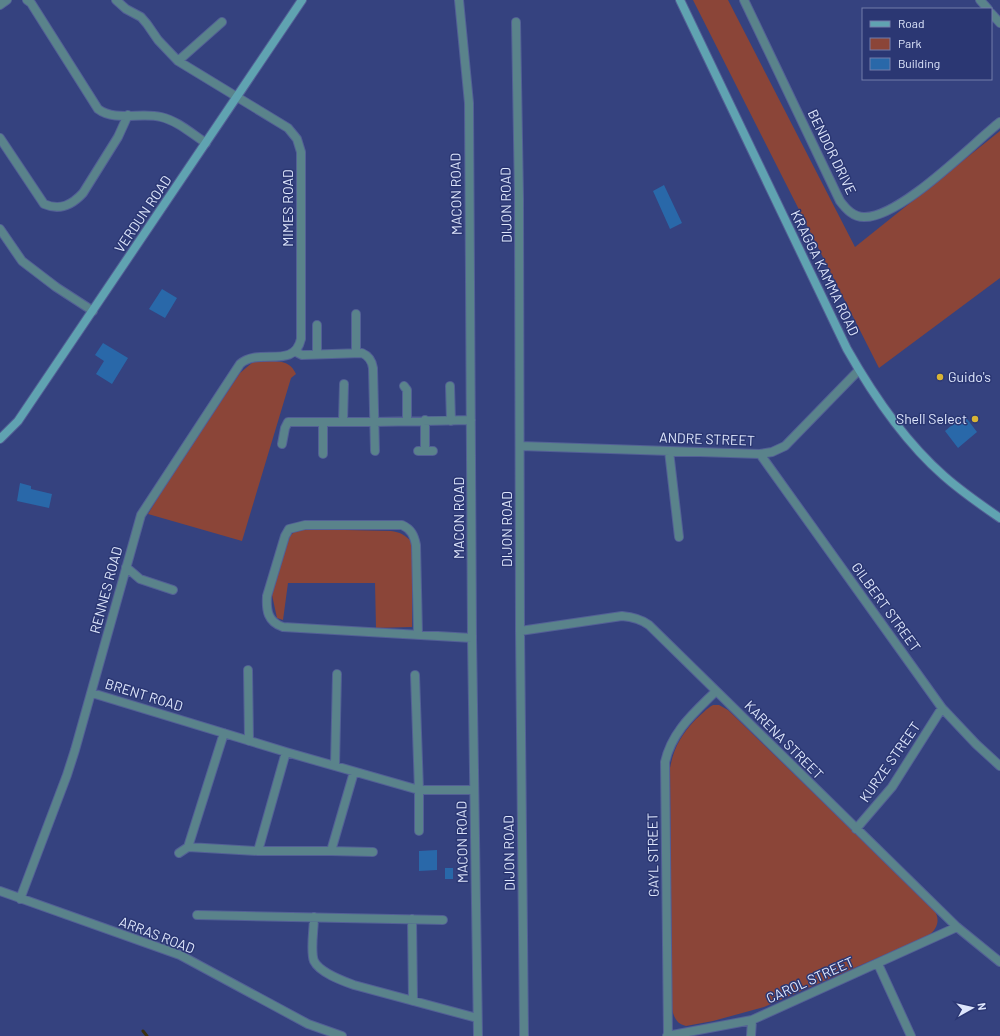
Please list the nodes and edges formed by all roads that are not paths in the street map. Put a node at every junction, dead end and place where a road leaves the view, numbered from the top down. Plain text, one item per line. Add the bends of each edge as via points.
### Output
1 (7, 0) edge
2 (27, 0) edge
3 (302, 0) edge
4 (459, 0) edge
5 (680, 0) edge
6 (744, 0) edge
7 (980, 0) edge
8 (120, 1) edge
9 (0, 5) edge
10 (987, 8) edge
11 (992, 14) edge
12 (222, 22) dead end
13 (516, 22) dead end
14 (1000, 23) edge
15 (178, 61) junction
16 (237, 98) junction
17 (128, 115) junction
18 (1000, 122) edge
19 (0, 138) edge
20 (206, 143) junction
21 (0, 229) edge
22 (93, 311) junction
23 (356, 314) dead end
24 (317, 325) dead end
25 (296, 351) junction
26 (317, 354) junction
27 (356, 354) junction
28 (859, 370) junction
29 (344, 384) dead end
30 (404, 386) dead end
31 (450, 386) dead end
32 (425, 420) junction
33 (471, 420) junction
34 (407, 421) junction
35 (451, 421) junction
36 (323, 422) junction
37 (343, 422) junction
38 (374, 422) junction
39 (0, 439) edge
40 (282, 444) dead end
41 (520, 446) junction
42 (375, 451) dead end
43 (425, 451) dead end
44 (669, 451) junction
45 (322, 454) dead end
46 (760, 454) junction
47 (1000, 518) edge
48 (679, 537) dead end
49 (126, 567) junction
50 (173, 590) dead end
51 (520, 631) junction
52 (418, 634) junction
53 (472, 638) junction
54 (248, 670) dead end
55 (337, 674) dead end
56 (415, 675) dead end
57 (716, 691) junction
58 (92, 693) junction
59 (942, 708) junction
60 (224, 733) junction
61 (249, 741) junction
62 (286, 752) junction
63 (336, 766) junction
64 (1000, 766) edge
65 (354, 772) junction
66 (419, 790) junction
67 (474, 790) junction
68 (856, 829) junction
69 (419, 831) dead end
70 (188, 847) junction
71 (258, 851) junction
72 (331, 851) junction
73 (373, 852) dead end
74 (179, 853) dead end
75 (0, 891) edge
76 (20, 899) junction
77 (197, 915) dead end
78 (314, 917) junction
79 (412, 919) junction
80 (443, 920) dead end
81 (957, 927) junction
82 (1000, 962) edge
83 (878, 964) junction
84 (413, 1001) junction
85 (477, 1018) junction
86 (752, 1020) junction
87 (342, 1036) edge
88 (478, 1036) edge
89 (524, 1036) edge
90 (668, 1036) edge
91 (751, 1036) edge
92 (911, 1036) edge

1 - 9 street
2 - 17 street via 98,108 108,115
3 - 16 main road, VERDUN ROAD
4 - 33 street, MACON ROAD via 469,103
5 - 28 main road, KRAGGA KAMMA ROAD
6 - 18 street, BENDOR DRIVE via 840,201 850,212 864,218 891,209 918,192
7 - 10 street
8 - 15 street, MIMES ROAD via 141,17
11 - 14 street
12 - 15 street
13 - 41 street, DIJON ROAD
15 - 16 street, MIMES ROAD
16 - 20 main road, VERDUN ROAD
16 - 25 street, MIMES ROAD via 288,128 300,146 301,333
17 - 19 street via 118,137 83,193 77,200 65,206 51,207 44,204
17 - 20 street via 162,117 179,124
20 - 22 main road, VERDUN ROAD
21 - 22 street via 22,261
22 - 39 main road, VERDUN ROAD via 18,421
23 - 27 street
24 - 26 street
25 - 26 street via 300,354
25 - 49 street, RENNES ROAD via 289,356 252,357 240,364 141,515
26 - 27 street
27 - 38 street via 366,355 373,365
28 - 46 street, ANDRE STREET via 785,446
28 - 47 main road, KRAGGA KAMMA ROAD via 915,447 944,476
29 - 37 street
30 - 34 street via 408,394
31 - 35 street
32 - 34 street
32 - 35 street
32 - 43 street
33 - 35 street
33 - 53 street, MACON ROAD
34 - 38 street
36 - 37 street
36 - 40 street via 288,422
36 - 45 street
37 - 38 street
38 - 42 street
41 - 44 street, ANDRE STREET
41 - 51 street, DIJON ROAD
44 - 46 street, ANDRE STREET
44 - 48 street
46 - 59 street, GILBERT STREET
49 - 50 street via 140,579
49 - 58 street, RENNES ROAD
51 - 57 street, KARENA STREET via 632,616 649,625
51 - 89 street, DIJON ROAD
52 - 52 street via 276,625 268,614 268,596 289,529 299,525 320,524 402,525 407,528 416,545
52 - 53 street
53 - 67 street, MACON ROAD
54 - 61 street
55 - 63 street
56 - 66 street
57 - 68 street, KARENA STREET
57 - 90 street, GAYL STREET via 681,727 665,762
58 - 60 street, BRENT ROAD
58 - 76 street, RENNES ROAD via 67,775
59 - 64 street, GILBERT STREET
59 - 68 street, KURZE STREET via 892,787
60 - 61 street, BRENT ROAD
60 - 70 street
61 - 62 street, BRENT ROAD
62 - 63 street, BRENT ROAD
62 - 71 street
63 - 65 street, BRENT ROAD
65 - 66 street, BRENT ROAD
65 - 72 street
66 - 67 street, BRENT ROAD
66 - 69 street
67 - 85 street, MACON ROAD
68 - 81 street, KARENA STREET
70 - 71 street
70 - 74 street
71 - 72 street
72 - 73 street
75 - 76 street, ARRAS ROAD
76 - 87 street, ARRAS ROAD via 180,955 308,1024
77 - 78 street
78 - 79 street
78 - 84 street via 314,961 320,967 347,982
79 - 80 street
79 - 84 street
81 - 82 street, KARENA STREET
81 - 83 street, CAROL STREET
83 - 86 street, CAROL STREET
83 - 92 street
84 - 85 street
85 - 88 street, MACON ROAD
86 - 90 street, CAROL STREET
86 - 91 street

